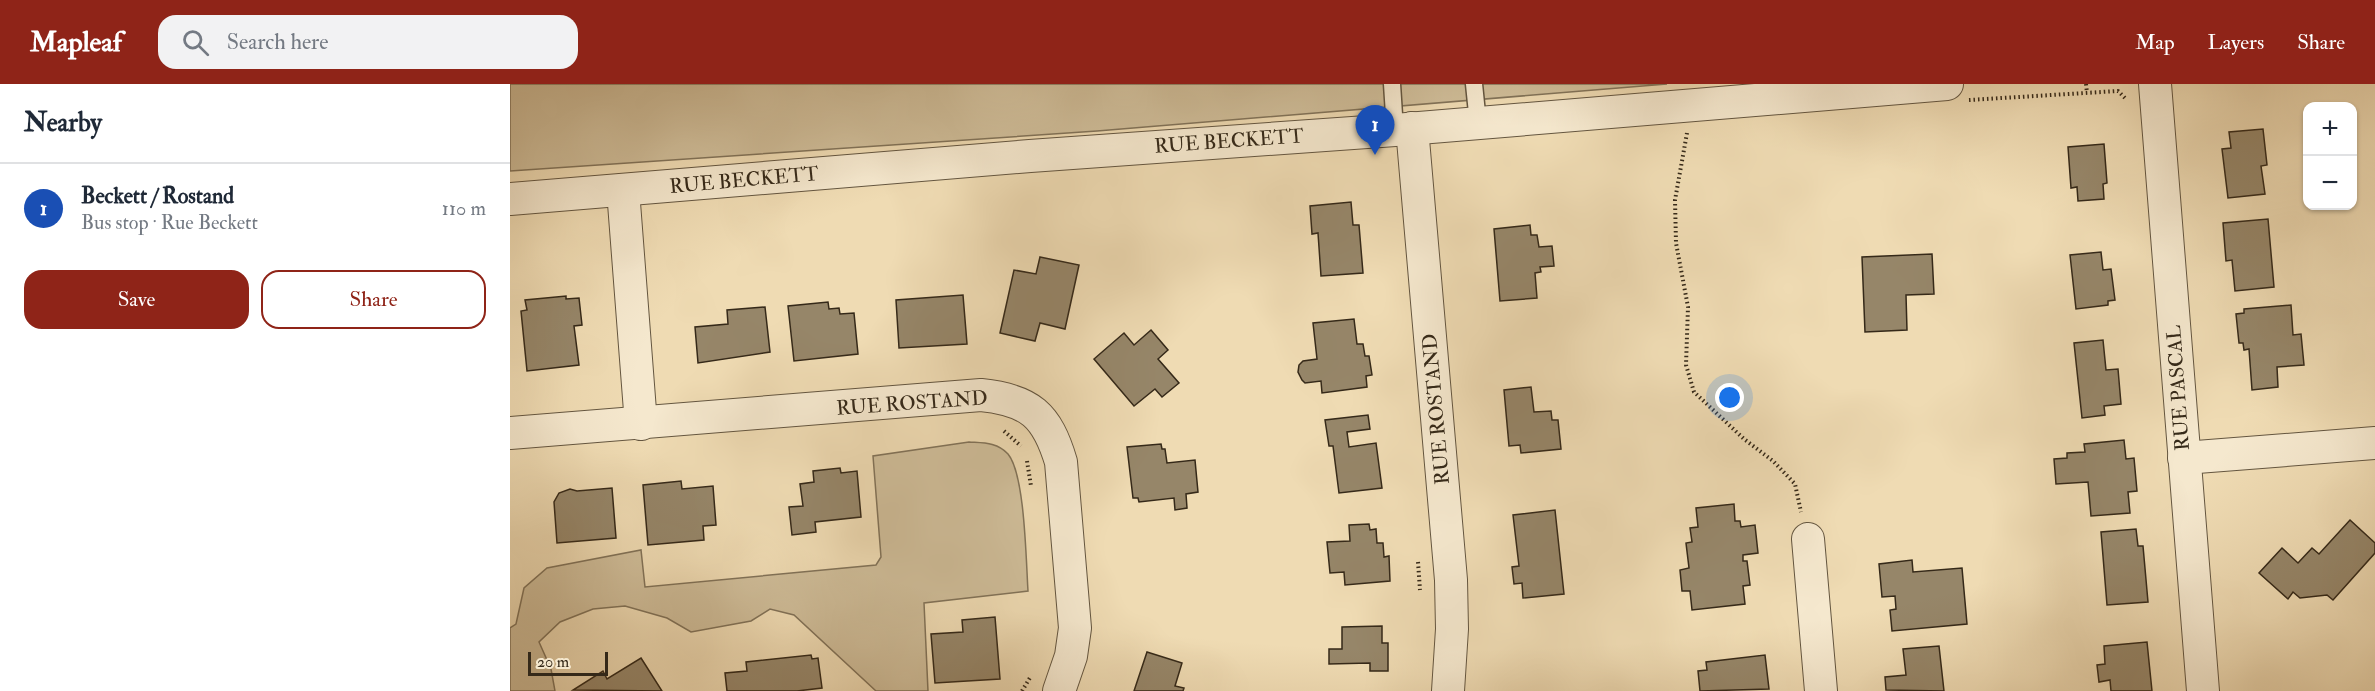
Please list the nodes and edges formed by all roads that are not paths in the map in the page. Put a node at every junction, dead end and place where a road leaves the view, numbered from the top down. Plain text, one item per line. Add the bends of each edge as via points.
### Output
1 (1392, 84) edge
2 (1474, 84) edge
3 (1947, 84) edge
4 (2155, 84) edge
5 (1879, 87) edge
6 (1478, 123) junction
7 (1404, 129) junction
8 (623, 190) junction
9 (510, 199) edge
10 (641, 424) junction
11 (510, 433) edge
12 (2375, 443) edge
13 (2184, 458) junction
14 (1808, 539) road end
15 (1059, 691) edge
16 (1448, 691) edge
17 (1821, 691) edge
18 (2203, 691) edge

1 - 7 lane
2 - 6 lane
3 - 5 street, RUE BECKETT
4 - 13 street, RUE PASCAL
5 - 6 street, RUE BECKETT
6 - 7 street, RUE BECKETT
7 - 8 street, RUE BECKETT
7 - 16 street, RUE ROSTAND via 1451,580
8 - 9 street, RUE BECKETT
8 - 10 street
10 - 11 street, RUE ROSTAND
10 - 15 street, RUE ROSTAND via 981,395 1026,406 1041,418 1054,439 1061,462 1075,628 1071,656
12 - 13 street
13 - 18 street, RUE PASCAL
14 - 17 street

